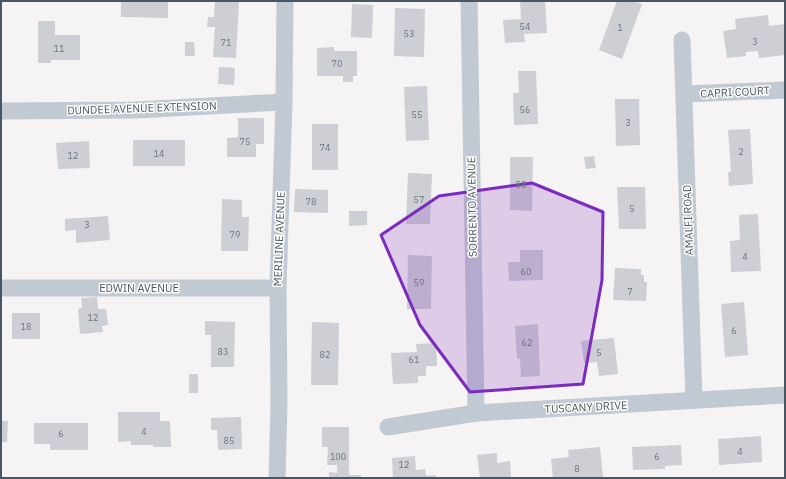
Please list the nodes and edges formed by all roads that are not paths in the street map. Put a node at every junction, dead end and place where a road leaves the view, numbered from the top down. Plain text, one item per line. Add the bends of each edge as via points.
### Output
1 (285, 1) edge
2 (469, 1) edge
3 (682, 40) dead end
4 (785, 90) edge
5 (684, 94) junction
6 (284, 102) junction
7 (1, 111) edge
8 (1, 288) edge
9 (278, 288) junction
10 (785, 395) edge
11 (694, 400) junction
12 (476, 413) junction
13 (388, 427) dead end
14 (277, 478) edge

1 - 6 street, MERILINE AVENUE
2 - 12 street, SORRENTO AVENUE
3 - 5 street, AMALFI ROAD
4 - 5 street, CAPRI COURT
5 - 11 street, AMALFI ROAD
6 - 7 street, DUNDEE AVENUE EXTENSION via 135,110
6 - 9 street, MERILINE AVENUE
8 - 9 street, EDWIN AVENUE
9 - 14 street, MERILINE AVENUE
10 - 11 street, TUSCANY DRIVE
11 - 12 street, TUSCANY DRIVE
12 - 13 street, TUSCANY DRIVE

